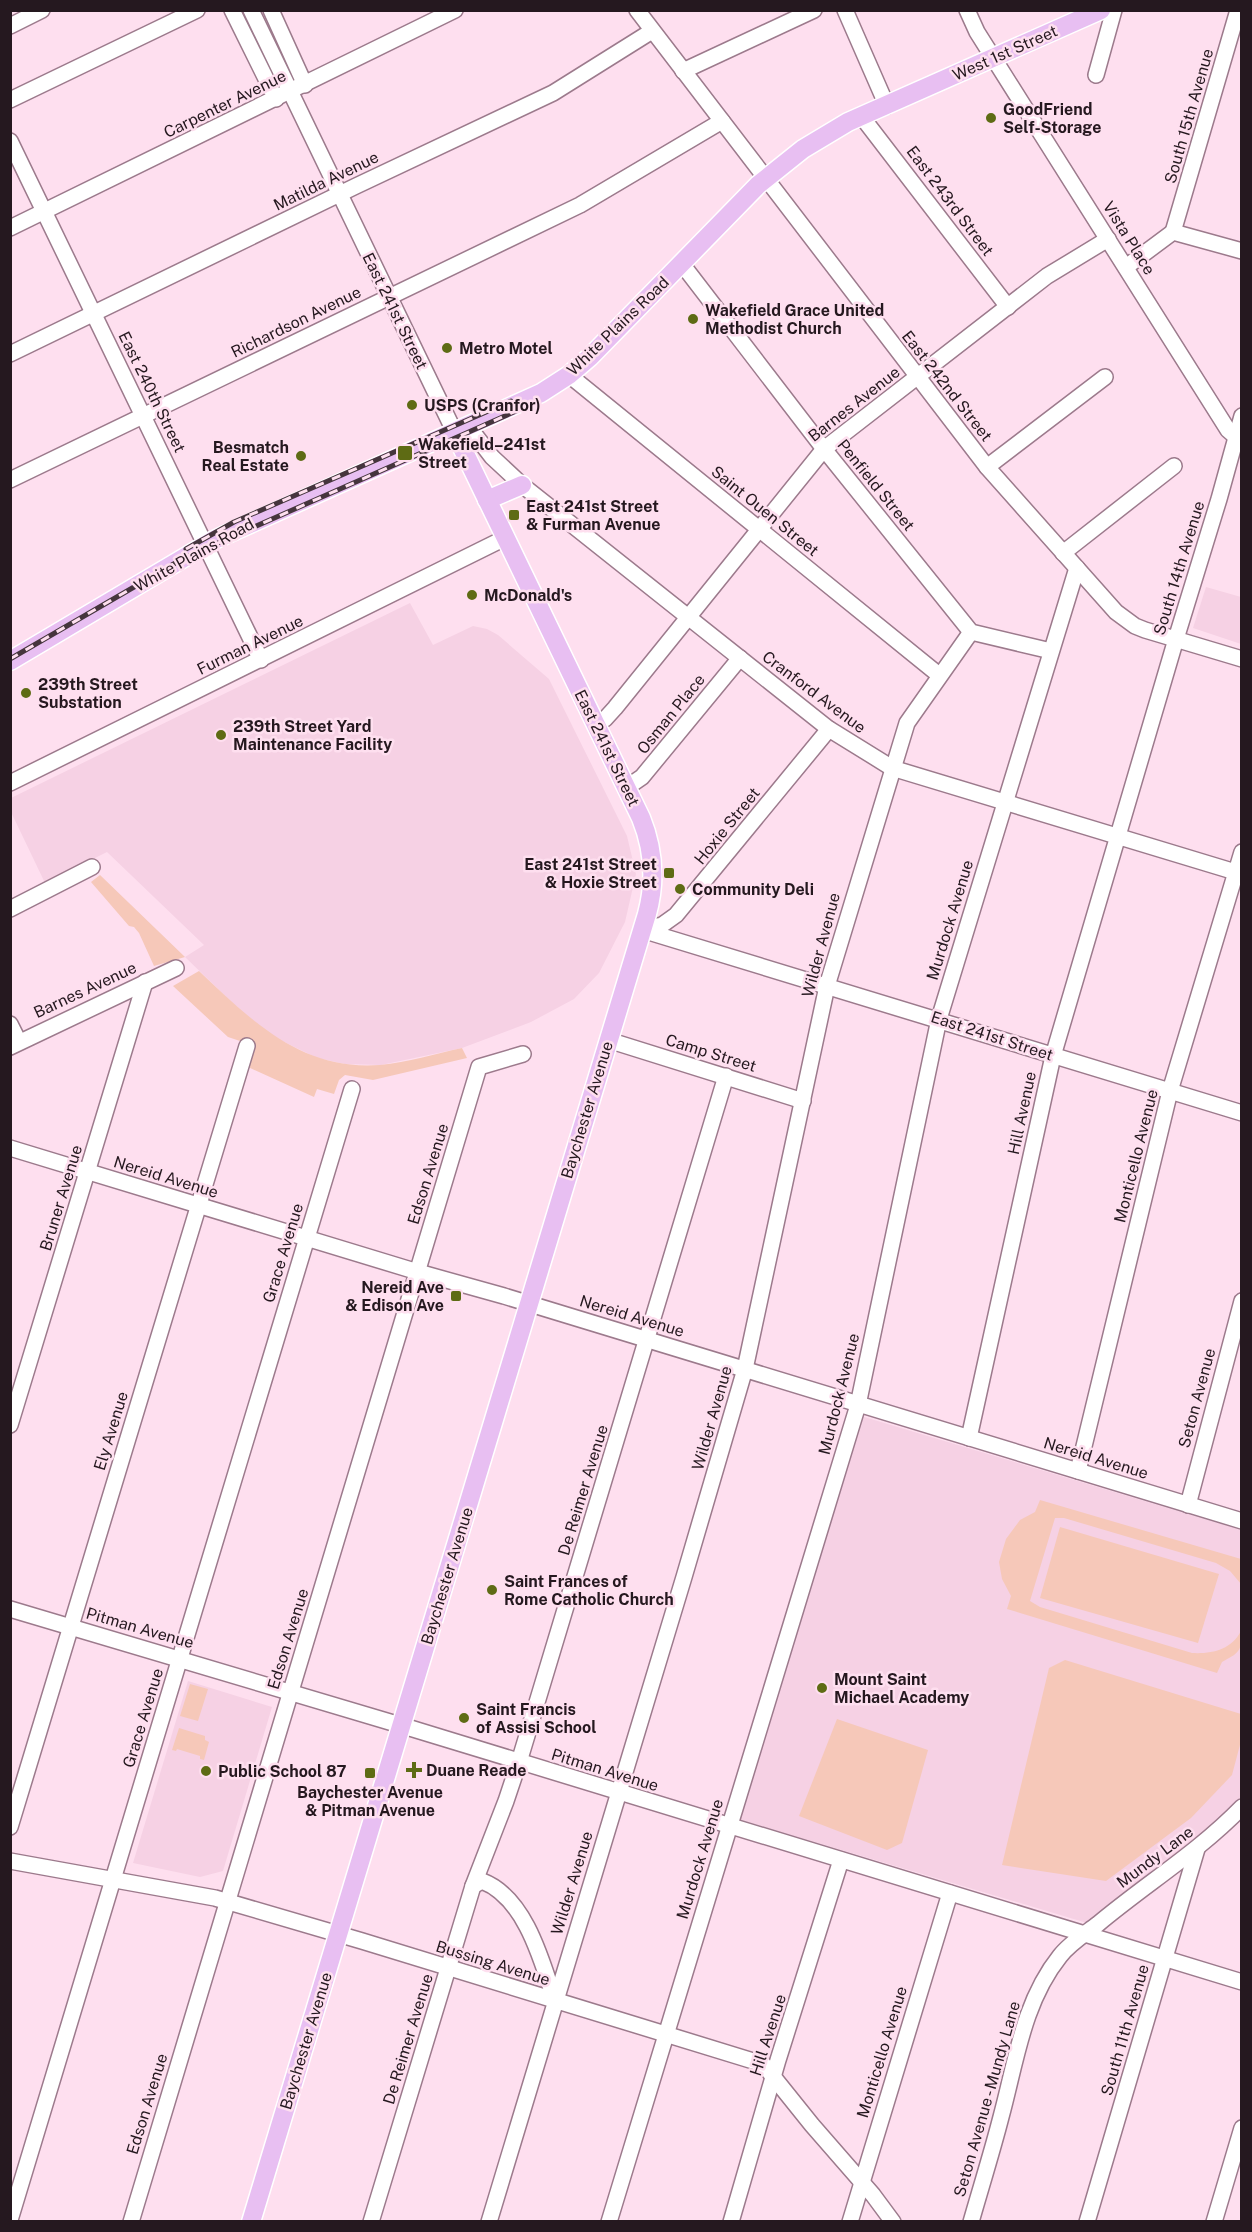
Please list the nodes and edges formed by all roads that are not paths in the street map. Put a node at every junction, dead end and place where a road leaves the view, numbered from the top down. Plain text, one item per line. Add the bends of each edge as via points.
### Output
1 (42, 10) edge
2 (197, 10) edge
3 (232, 10) edge
4 (250, 10) edge
5 (271, 10) edge
6 (455, 10) edge
7 (637, 10) edge
8 (814, 10) edge
9 (845, 10) edge
10 (967, 10) edge
11 (1101, 10) edge
12 (1114, 10) edge
13 (1238, 10) edge
14 (10, 26) edge
15 (652, 31) junction
16 (994, 58) junction
17 (683, 71) junction
18 (1096, 75) dead end
19 (941, 82) joint
20 (305, 85) junction
21 (290, 92) junction
22 (276, 99) junction
23 (10, 100) edge
24 (887, 106) junction
25 (862, 117) junction
26 (722, 121) junction
27 (10, 141) edge
28 (765, 178) junction
29 (339, 194) junction
30 (45, 212) junction
31 (10, 228) edge
32 (1173, 232) junction
33 (1108, 239) junction
34 (1242, 251) edge
35 (682, 264) junction
36 (1126, 267) junction
37 (388, 297) junction
38 (1008, 307) junction
39 (94, 314) junction
40 (10, 354) edge
41 (568, 375) junction
42 (1105, 377) dead end
43 (917, 378) junction
44 (144, 416) junction
45 (1242, 416) edge
46 (462, 430) junction
47 (1235, 436) junction
48 (824, 448) junction
49 (1174, 466) dead end
50 (987, 467) junction
51 (10, 480) edge
52 (522, 485) junction
53 (487, 500) junction
54 (758, 529) junction
55 (505, 538) junction
56 (205, 545) junction
57 (1064, 553) junction
58 (1077, 568) junction
59 (688, 616) junction
60 (970, 632) junction
61 (1176, 639) junction
62 (1051, 651) junction
63 (740, 658) junction
64 (1242, 659) edge
65 (261, 660) junction
66 (10, 661) edge
67 (939, 675) junction
68 (595, 724) junction
69 (829, 729) junction
70 (1149, 730) joint
71 (892, 768) junction
72 (10, 783) edge
73 (626, 788) junction
74 (1005, 803) junction
75 (1118, 837) junction
76 (1242, 852) edge
77 (92, 867) dead end
78 (1238, 873) edge
79 (10, 909) edge
80 (642, 930) junction
81 (176, 968) dead end
82 (145, 982) junction
83 (827, 986) junction
84 (939, 1019) junction
85 (10, 1024) edge
86 (608, 1040) junction
87 (15, 1044) edge
88 (247, 1046) dead end
89 (523, 1054) dead end
90 (1053, 1056) junction
91 (726, 1076) junction
92 (352, 1089) dead end
93 (1170, 1091) junction
94 (803, 1101) junction
95 (1242, 1113) edge
96 (10, 1148) edge
97 (87, 1172) junction
98 (198, 1205) junction
99 (307, 1238) junction
100 (418, 1272) junction
101 (1242, 1301) edge
102 (529, 1303) junction
103 (647, 1340) junction
104 (745, 1369) junction
105 (858, 1405) junction
106 (10, 1425) edge
107 (969, 1438) junction
108 (1078, 1471) junction
109 (1188, 1505) junction
110 (1242, 1521) edge
111 (10, 1609) edge
112 (71, 1627) junction
113 (180, 1659) junction
114 (291, 1692) junction
115 (401, 1725) junction
116 (519, 1762) junction
117 (619, 1793) junction
118 (1242, 1806) edge
119 (729, 1826) junction
120 (10, 1827) edge
121 (1197, 1849) junction
122 (841, 1860) junction
123 (10, 1862) edge
124 (114, 1879) junction
125 (473, 1886) junction
126 (950, 1893) junction
127 (228, 1902) junction
128 (339, 1934) junction
129 (1086, 1934) junction
130 (1165, 1959) junction
131 (448, 1969) junction
132 (1242, 1982) edge
133 (555, 2001) junction
134 (666, 2035) junction
135 (773, 2076) junction
136 (1242, 2128) edge
137 (862, 2182) junction
138 (10, 2220) edge
139 (131, 2222) edge
140 (251, 2222) edge
141 (371, 2222) edge
142 (489, 2222) edge
143 (609, 2222) edge
144 (731, 2222) edge
145 (850, 2222) edge
146 (893, 2222) edge
147 (971, 2222) edge
148 (1087, 2222) edge
149 (1214, 2222) edge

1 - 14 street
2 - 23 street
3 - 22 street
4 - 21 street, East 241st Street
5 - 20 street
6 - 20 street, Carpenter Avenue
7 - 15 street, East 242nd Street
8 - 17 street
9 - 24 street
10 - 16 street, Vista Place
11 - 16 main road, West 1st Street
12 - 18 street
13 - 32 street, South 15th Avenue
15 - 17 street, East 242nd Street
15 - 29 street, Matilda Avenue via 553,93
16 - 19 main road, West 1st Street
16 - 33 street, Vista Place
17 - 26 street, East 242nd Street
19 - 24 main road, White Plains Road
20 - 21 street, Carpenter Avenue
21 - 22 street, Carpenter Avenue
21 - 29 street, East 241st Street
22 - 30 street, Carpenter Avenue
24 - 25 main road, White Plains Road
25 - 28 main road, White Plains Road via 813,142
25 - 38 street, East 243rd Street
26 - 28 street, East 242nd Street
26 - 37 street, Richardson Avenue via 580,205
27 - 30 street, East 240th Street
28 - 35 main road, White Plains Road
28 - 43 street, East 242nd Street
29 - 37 street, East 241st Street
29 - 39 street, Matilda Avenue
30 - 31 street, Carpenter Avenue
30 - 39 street, East 240th Street
32 - 34 street
32 - 36 street
33 - 36 street, Vista Place
33 - 38 street, Barnes Avenue via 1047,276
35 - 41 main road, White Plains Road via 612,337
35 - 48 street, Penfield Street
36 - 47 street, Vista Place
37 - 44 street, Richardson Avenue
37 - 46 street, East 241st Street
38 - 43 street, Barnes Avenue
39 - 40 street, Matilda Avenue
39 - 44 street, East 240th Street
41 - 46 main road, White Plains Road via 535,397
41 - 54 street, Saint Ouen Street
42 - 50 street
43 - 48 street, Barnes Avenue
43 - 50 street, East 242nd Street
44 - 51 street, Richardson Avenue
44 - 56 street, East 240th Street
45 - 47 street, South 14th Avenue
46 - 52 street, Cranford Avenue
46 - 53 main road, East 241st Street
46 - 56 main road, White Plains Road
47 - 61 street, South 14th Avenue
48 - 54 street, Barnes Avenue
48 - 60 street, Penfield Street
49 - 57 street
50 - 57 street, East 242nd Street
52 - 53 main road
52 - 59 street, Cranford Avenue
53 - 55 main road, East 241st Street
54 - 59 street, Barnes Avenue
54 - 67 street, Saint Ouen Street
55 - 65 street, Furman Avenue
55 - 68 main road, East 241st Street
56 - 65 street, East 240th Street
56 - 66 main road, White Plains Road
57 - 58 street, East 242nd Street
58 - 61 street, East 242nd Street via 1116,612 1135,626
58 - 62 street, Murdock Avenue
59 - 63 street, Cranford Avenue
59 - 68 street, Barnes Avenue via 615,708
60 - 62 street
60 - 67 street, Wilder Avenue
61 - 64 street
61 - 70 street, South 14th Avenue
62 - 74 street, Murdock Avenue
63 - 69 street, Cranford Avenue
63 - 73 street, Osman Place via 642,777
65 - 72 street, Furman Avenue
67 - 71 street, Wilder Avenue via 907,723
68 - 73 main road, East 241st Street
69 - 71 street, Cranford Avenue
69 - 80 street, Hoxie Street via 676,915 662,925
70 - 75 street, Hill Avenue
71 - 74 street, Cranford Avenue
71 - 83 street, Wilder Avenue
73 - 80 main road, East 241st Street via 652,855 652,892
74 - 75 street, Cranford Avenue
74 - 84 street, Murdock Avenue
75 - 78 street, Cranford Avenue
75 - 90 street, Hill Avenue
76 - 78 street, Monticello Avenue
77 - 79 street
78 - 93 street, Monticello Avenue
80 - 83 street, East 241st Street
80 - 86 main road, Baychester Avenue
81 - 82 street, Barnes Avenue
82 - 87 street, Barnes Avenue
82 - 97 street, Bruner Avenue
83 - 84 street, East 241st Street
83 - 94 street, Wilder Avenue
84 - 90 street, East 241st Street
84 - 105 street, Murdock Avenue
85 - 87 street
86 - 91 street, Camp Street
86 - 102 main road, Baychester Avenue
88 - 98 street, Ely Avenue
89 - 100 street, Edson Avenue via 479,1067
90 - 93 street, East 241st Street
90 - 107 street, Hill Avenue
91 - 94 street, Camp Street
91 - 103 street, De Reimer Avenue
92 - 99 street, Grace Avenue
93 - 95 street, East 241st Street
93 - 108 street, Monticello Avenue
94 - 104 street, Wilder Avenue
96 - 97 street, Nereid Avenue
97 - 98 street, Nereid Avenue
97 - 106 street, Bruner Avenue
98 - 99 street, Nereid Avenue
98 - 112 street, Ely Avenue
99 - 100 street, Nereid Avenue
99 - 113 street, Grace Avenue
100 - 102 street, Nereid Avenue
100 - 114 street, Edson Avenue
101 - 109 street, Seton Avenue
102 - 103 street, Nereid Avenue
102 - 115 main road, Baychester Avenue
103 - 104 street, Nereid Avenue
103 - 116 street, De Reimer Avenue
104 - 105 street, Nereid Avenue
104 - 117 street, Wilder Avenue
105 - 107 street, Nereid Avenue
105 - 119 street, Murdock Avenue
107 - 108 street, Nereid Avenue
108 - 109 street, Nereid Avenue
109 - 110 street, Nereid Avenue
111 - 112 street, Pitman Avenue
112 - 113 street, Pitman Avenue
112 - 120 street, Ely Avenue
113 - 114 street, Pitman Avenue
113 - 124 street, Grace Avenue
114 - 115 street, Pitman Avenue
114 - 127 street, Edson Avenue
115 - 116 street, Pitman Avenue
115 - 128 main road, Baychester Avenue
116 - 117 street, Pitman Avenue
116 - 125 street, De Reimer Avenue
117 - 119 street, Pitman Avenue
117 - 133 street, Wilder Avenue
118 - 121 street, Mundy Lane
119 - 122 street, Pitman Avenue
119 - 134 street, Murdock Avenue
121 - 129 street, Mundy Lane
121 - 130 street, South 11th Avenue
122 - 126 street, Pitman Avenue
122 - 135 street, Hill Avenue
123 - 124 street, Bussing Avenue
124 - 127 street, Bussing Avenue
124 - 138 street, Grace Avenue
125 - 131 street, De Reimer Avenue
125 - 133 street via 482,1881 488,1883 520,1913
126 - 129 street, Pitman Avenue
126 - 137 street, Monticello Avenue
127 - 128 street, Bussing Avenue
127 - 139 street, Edson Avenue
128 - 131 street, Bussing Avenue
128 - 140 main road, Baychester Avenue
129 - 130 street, Pitman Avenue
129 - 147 street, Seton Avenue - Mundy Lane via 1060,1956 1034,2001
130 - 132 street, Pitman Avenue
130 - 148 street, South 11th Avenue
131 - 133 street, Bussing Avenue
131 - 141 street, De Reimer Avenue
133 - 134 street, Bussing Avenue
133 - 142 street, Wilder Avenue
134 - 135 street, Bussing Avenue via 763,2064
134 - 143 street, Murdock Avenue
135 - 137 street, Bussing Avenue
135 - 144 street, Hill Avenue
136 - 149 street
137 - 145 street, Monticello Avenue
137 - 146 street, Bussing Avenue

